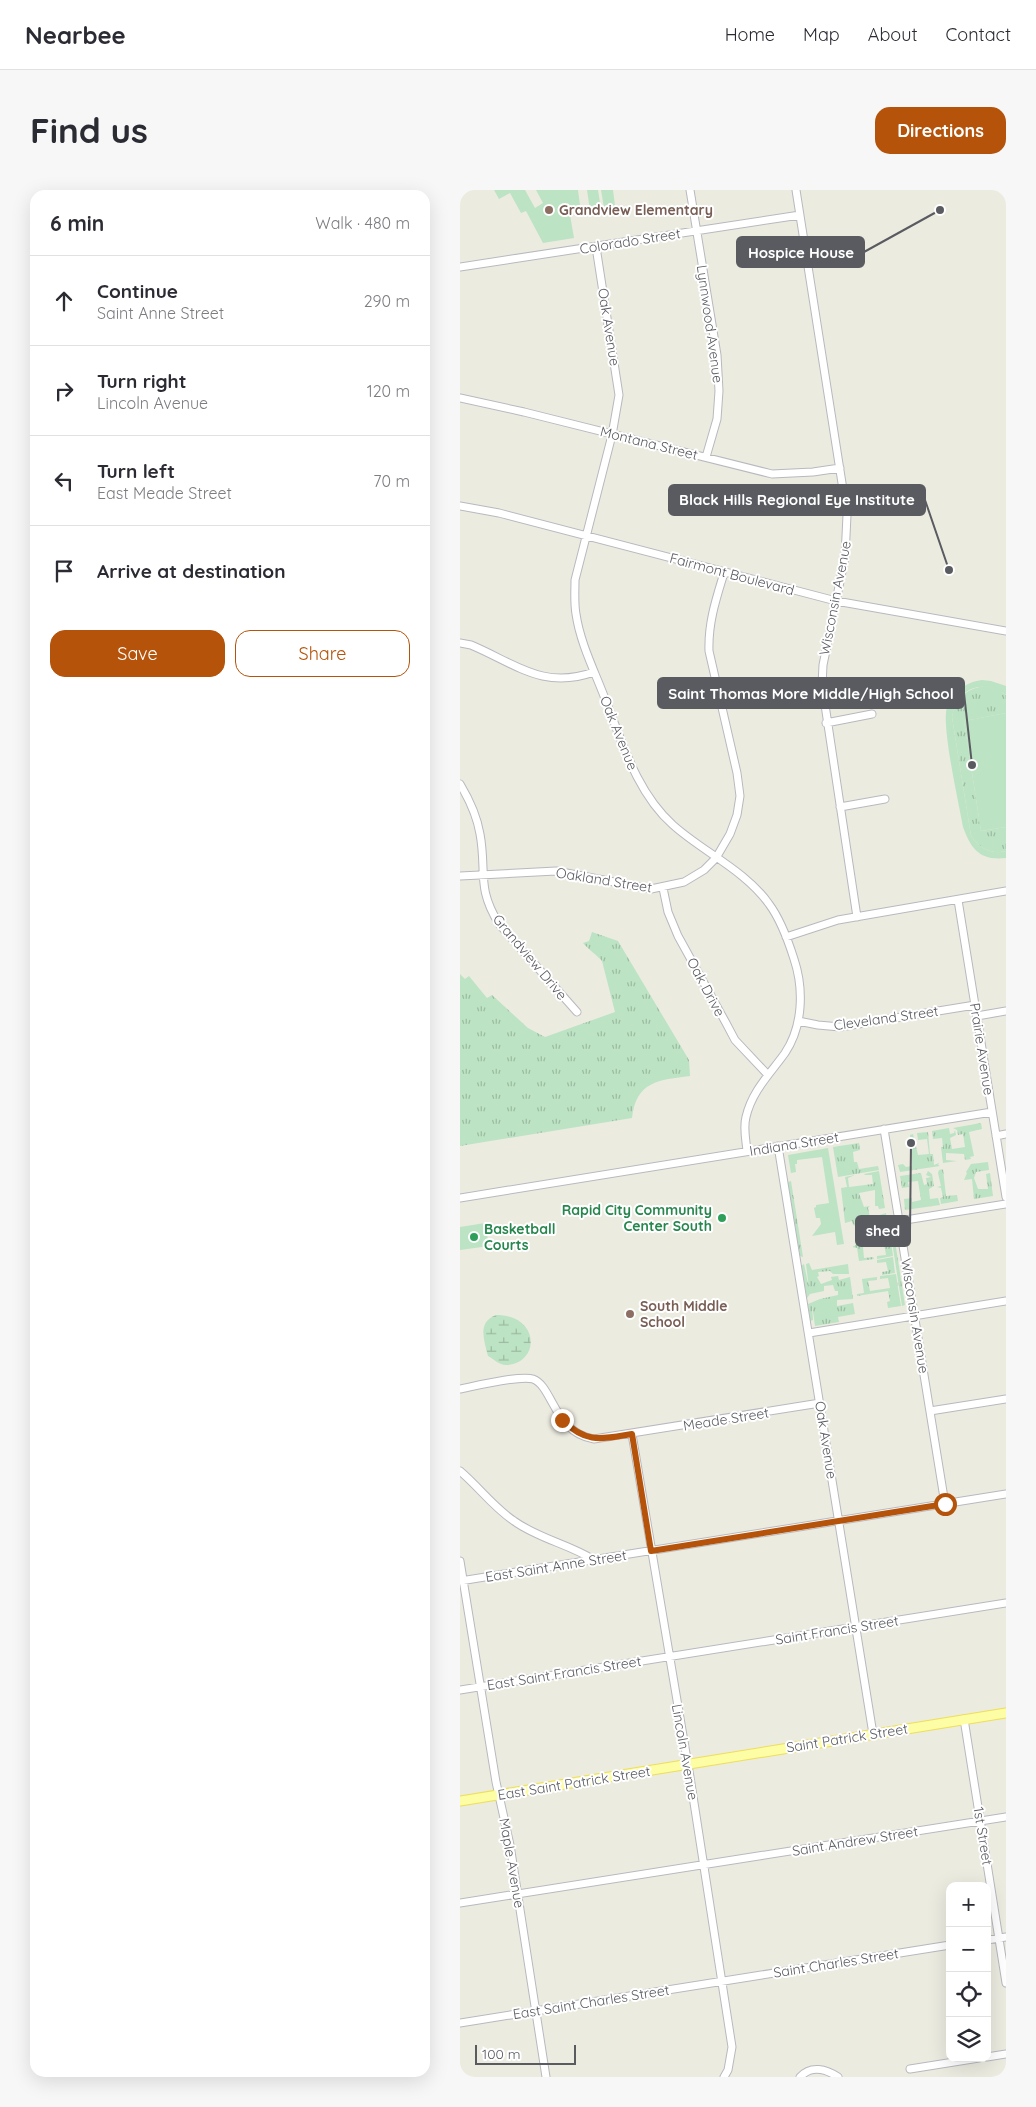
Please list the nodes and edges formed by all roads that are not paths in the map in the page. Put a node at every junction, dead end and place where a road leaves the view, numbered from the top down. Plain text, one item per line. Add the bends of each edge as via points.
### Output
1 (690, 190) edge
2 (796, 190) edge
3 (800, 215) junction
4 (697, 230) junction
5 (596, 246) junction
6 (460, 267) edge
7 (460, 398) edge
8 (612, 435) junction
9 (706, 457) junction
10 (840, 468) junction
11 (460, 506) edge
12 (586, 536) junction
13 (724, 573) junction
14 (836, 601) junction
15 (1006, 631) edge
16 (460, 643) edge
17 (594, 672) junction
18 (872, 714) dead end
19 (826, 723) junction
20 (460, 784) edge
21 (885, 799) dead end
22 (840, 807) junction
23 (716, 858) junction
24 (482, 874) junction
25 (460, 876) edge
26 (662, 888) junction
27 (1006, 892) edge
28 (958, 900) junction
29 (857, 917) junction
30 (786, 936) junction
31 (975, 1005) junction
32 (1006, 1011) edge
33 (577, 1012) dead end
34 (976, 1016) junction
35 (798, 1021) junction
36 (768, 1074) junction
37 (992, 1112) junction
38 (884, 1129) junction
39 (1006, 1134) edge
40 (996, 1136) junction
41 (778, 1146) junction
42 (747, 1151) junction
43 (1006, 1197) edge
44 (460, 1198) edge
45 (1006, 1204) edge
46 (899, 1221) junction
47 (1006, 1301) edge
48 (915, 1316) junction
49 (809, 1334) junction
50 (460, 1389) edge
51 (1006, 1399) edge
52 (820, 1403) junction
53 (930, 1411) junction
54 (632, 1434) junction
55 (460, 1471) edge
56 (1006, 1494) edge
57 (945, 1504) junction
58 (839, 1521) junction
59 (651, 1551) junction
60 (594, 1560) junction
61 (460, 1561) edge
62 (462, 1581) edge
63 (1006, 1603) edge
64 (856, 1626) junction
65 (669, 1656) junction
66 (480, 1687) junction
67 (460, 1690) edge
68 (1006, 1713) edge
69 (964, 1719) junction
70 (873, 1734) junction
71 (688, 1765) junction
72 (500, 1794) junction
73 (460, 1802) edge
74 (1006, 1817) edge
75 (981, 1821) junction
76 (704, 1865) junction
77 (518, 1894) junction
78 (460, 1903) edge
79 (1003, 1937) edge
80 (946, 1947) edge
81 (723, 1981) junction
82 (1006, 1983) edge
83 (535, 2010) junction
84 (460, 2022) edge
85 (1006, 2054) edge
86 (991, 2056) edge
87 (953, 2062) edge
88 (910, 2069) dead end
89 (546, 2077) edge
90 (724, 2077) edge
91 (800, 2077) edge
92 (838, 2077) edge

1 - 4 street, Lynnwood Avenue
2 - 3 street, Wisconsin Avenue
3 - 4 street, Colorado Street
3 - 10 street, Wisconsin Avenue
4 - 5 street, Colorado Street
4 - 9 street, Lynnwood Avenue via 717,355 719,391 717,419
5 - 6 street, Colorado Street
5 - 8 street, Oak Avenue via 618,386
7 - 8 street, Montana Street
8 - 9 street, Montana Street
8 - 12 street, Oak Avenue
9 - 10 street, Montana Street via 772,474
10 - 14 street, Wisconsin Avenue via 847,535
11 - 12 street, Fairmont Boulevard
12 - 13 street, Fairmont Boulevard
12 - 17 street, Oak Avenue via 575,580 574,599 579,627
13 - 14 street, Fairmont Boulevard
13 - 23 street, Oakland Street via 711,616 709,651 740,796 730,834
14 - 15 street, Fairmont Boulevard
14 - 19 street, Wisconsin Avenue via 822,671
16 - 17 street via 547,678 579,677
17 - 23 street, Oak Avenue via 644,791 674,826
18 - 19 street
19 - 22 street, Wisconsin Avenue
20 - 24 street, Grandview Drive via 478,824
21 - 22 street
22 - 29 street, Wisconsin Avenue
23 - 26 street, Oakland Street via 694,877
23 - 30 street, Oak Avenue via 765,899
24 - 25 street, Oakland Street
24 - 26 street, Oakland Street via 571,872 638,888
24 - 33 street, Grandview Drive via 486,899 499,924
26 - 36 street, Oak Drive via 678,936 735,1040
27 - 28 street
28 - 29 street
28 - 31 street, Prairie Avenue
29 - 30 street via 819,924
30 - 35 street, Oak Avenue via 799,975
31 - 34 street, Prairie Avenue
31 - 35 street, Cleveland Street via 840,1027
32 - 34 street
34 - 37 street, Prairie Avenue
35 - 36 street, Oak Avenue via 785,1053
36 - 42 street, Oak Avenue via 755,1092 746,1118
37 - 38 street, Indiana Street
37 - 40 street, Prairie Avenue
38 - 41 street, Indiana Street
38 - 46 street, Wisconsin Avenue
39 - 40 street
40 - 43 street, Prairie Avenue
41 - 42 street, Indiana Street
41 - 49 street, Oak Avenue
42 - 44 street, Indiana Street
45 - 46 street
46 - 48 street, Wisconsin Avenue
47 - 48 street
48 - 49 street
48 - 53 street, Wisconsin Avenue
49 - 52 street, Oak Avenue
50 - 54 street, Meade Street via 530,1379 542,1386 557,1412 580,1435 594,1439
51 - 53 street
52 - 54 street, Meade Street
52 - 58 street, Oak Avenue
53 - 57 street, Wisconsin Avenue
54 - 59 street, Lincoln Avenue
55 - 60 street via 514,1521
56 - 57 street, East Saint Anne Street
57 - 58 street, East Saint Anne Street
58 - 59 street, East Saint Anne Street
58 - 64 street, Oak Avenue
59 - 60 street, East Saint Anne Street
59 - 65 street, Lincoln Avenue
60 - 62 street, East Saint Anne Street
61 - 62 street, Maple Avenue
62 - 66 street, Maple Avenue
63 - 64 street, Saint Francis Street
64 - 65 street, Saint Francis Street
64 - 70 street, Oak Avenue
65 - 66 street, East Saint Francis Street
65 - 71 street, Lincoln Avenue
66 - 67 street, East Saint Francis Street
66 - 72 street, Maple Avenue
68 - 69 main road, Saint Patrick Street
69 - 70 main road, Saint Patrick Street
69 - 75 street, 1st Street
70 - 71 main road, Saint Patrick Street
71 - 72 main road, East Saint Patrick Street
71 - 76 street, Lincoln Avenue
72 - 73 main road, East Saint Patrick Street
72 - 77 street, Maple Avenue
74 - 75 street, Saint Andrew Street
75 - 76 street, Saint Andrew Street
75 - 79 street, 1st Street
76 - 77 street, Saint Andrew Street
76 - 81 street, Lincoln Avenue
77 - 78 street, Saint Andrew Street
77 - 83 street, Maple Avenue
79 - 82 street, 1st Street
80 - 81 street, Saint Charles Street
81 - 83 street, East Saint Charles Street
81 - 90 street, Lincoln Avenue via 732,2047
83 - 84 street, East Saint Charles Street
83 - 89 street, Maple Avenue
85 - 86 street
87 - 88 street
91 - 92 street via 811,2070 822,2069

